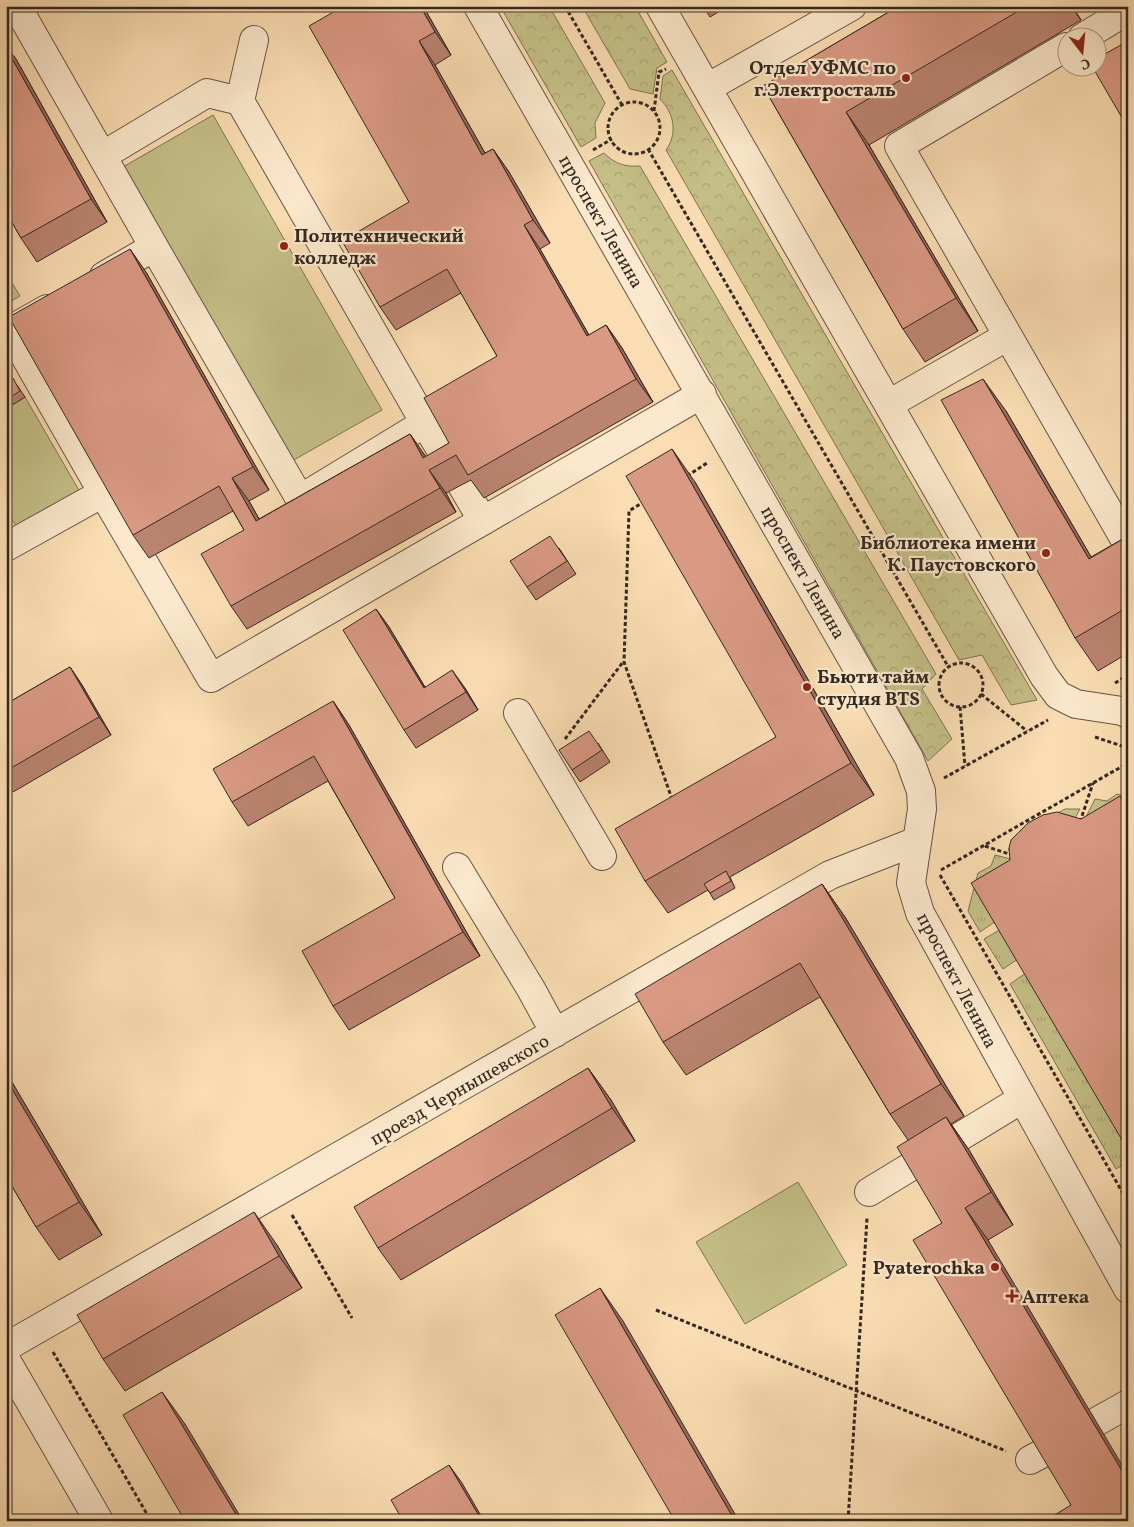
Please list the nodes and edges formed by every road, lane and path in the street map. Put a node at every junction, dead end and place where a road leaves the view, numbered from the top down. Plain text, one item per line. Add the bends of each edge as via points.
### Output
1 (478, 6) edge
2 (566, 6) edge
3 (660, 6) edge
4 (852, 6) edge
5 (1128, 10) edge
6 (24, 19) dead end
7 (1098, 28) edge
8 (254, 40) dead end
9 (1056, 52) edge
10 (660, 72) dead end
11 (707, 88) junction
12 (240, 101) junction
13 (622, 105) junction
14 (654, 111) junction
15 (648, 149) junction
16 (102, 156) junction
17 (154, 247) junction
18 (8, 331) edge
19 (1008, 336) junction
20 (702, 394) junction
21 (889, 404) junction
22 (424, 423) junction
23 (708, 463) dead end
24 (684, 477) edge
25 (103, 493) junction
26 (652, 496) edge
27 (483, 521) junction
28 (1128, 536) edge
29 (8, 543) edge
30 (624, 662) junction
31 (949, 668) junction
32 (981, 694) junction
33 (960, 707) junction
34 (1126, 711) edge
35 (518, 713) dead end
36 (1048, 720) dead end
37 (1027, 731) junction
38 (547, 763) junction
39 (1128, 764) edge
40 (965, 766) junction
41 (939, 780) dead end
42 (1093, 783) junction
43 (673, 803) edge
44 (1079, 825) edge
45 (917, 841) junction
46 (984, 846) junction
47 (602, 856) dead end
48 (1014, 856) edge
49 (457, 867) dead end
50 (555, 1033) junction
51 (1022, 1099) junction
52 (869, 1192) joint
53 (1128, 1202) edge
54 (291, 1213) dead end
55 (1128, 1289) edge
56 (656, 1310) dead end
57 (352, 1318) dead end
58 (6, 1347) edge
59 (53, 1352) dead end
60 (6, 1360) edge
61 (857, 1391) junction
62 (1128, 1404) edge
63 (1096, 1422) dead end
64 (1037, 1456) edge
65 (99, 1521) edge
66 (151, 1521) edge
67 (848, 1521) edge

1 - 20 street, проспект Ленина
2 - 13 path
3 - 11 street
4 - 11 street
5 - 7 street
6 - 16 street
8 - 12 street
9 - 19 street via 899,146
10 - 14 path
11 - 21 street
12 - 16 street via 207,93
12 - 22 street
13 - 14 path via 643,103
13 - 15 path via 609,123 614,144 631,153
14 - 15 path via 660,129 656,142
15 - 31 path
16 - 17 street
17 - 18 street
17 - 22 street via 300,499
18 - 25 street
19 - 21 street
19 - 28 street via 1124,538
20 - 27 street
20 - 45 street, проспект Ленина via 910,758 921,792
21 - 34 street via 1044,676 1058,695 1076,704
22 - 27 street
23 - 24 path
25 - 27 street via 211,678
25 - 29 street
26 - 30 path via 629,510
30 - 38 path
30 - 43 path
31 - 32 path via 960,664 976,670 982,680
31 - 33 path via 941,676 940,691 949,703
32 - 33 path via 976,702
32 - 37 path
33 - 40 path
35 - 38 street
36 - 37 path
37 - 40 path
38 - 47 street
39 - 42 path
40 - 41 path
42 - 44 path
42 - 46 path
45 - 50 street, проезд Чернышевского via 830,875
45 - 51 street, проспект Ленина via 910,882 920,914
46 - 48 path
46 - 53 path via 938,872
49 - 50 street
50 - 58 street, проезд Чернышевского
51 - 52 street
51 - 55 street, проспект Ленина
52 - 61 path
54 - 57 path
56 - 61 path
59 - 66 path
60 - 65 street
61 - 64 path
61 - 67 path
62 - 63 street

